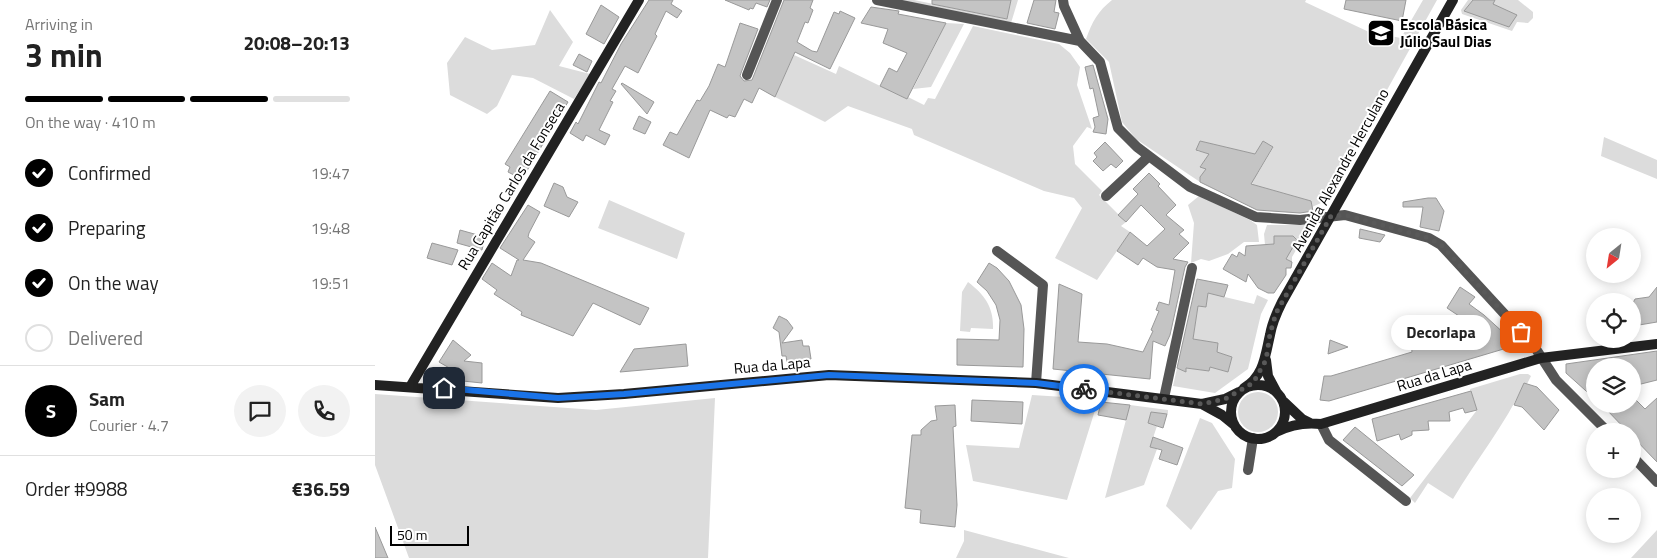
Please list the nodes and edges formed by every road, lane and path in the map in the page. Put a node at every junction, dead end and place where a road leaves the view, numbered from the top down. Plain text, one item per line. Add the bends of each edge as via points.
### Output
1 (639, 0) edge
2 (777, 0) edge
3 (877, 0) edge
4 (1063, 0) edge
5 (1453, 0) edge
6 (1071, 21) junction
7 (1056, 36) junction
8 (1080, 41) junction
9 (747, 75) dead end
10 (1149, 156) junction
11 (1105, 196) dead end
12 (1331, 216) junction
13 (997, 251) dead end
14 (1192, 268) dead end
15 (1657, 344) edge
16 (1541, 358) junction
17 (1266, 360) junction
18 (1036, 383) junction
19 (375, 385) edge
20 (410, 387) junction
21 (1241, 390) junction
22 (1163, 398) junction
23 (1281, 398) junction
24 (1202, 404) junction
25 (1316, 423) junction
26 (1599, 423) edge
27 (1234, 424) junction
28 (1276, 432) junction
29 (1253, 438) junction
30 (1641, 465) edge
31 (1248, 470) dead end
32 (1657, 482) edge
33 (1406, 500) dead end

1 - 20 main road, Rua Capitão Carlos da Fonseca
2 - 9 street
3 - 7 street
4 - 6 street
5 - 12 main road, Avenida Alexandre Herculano
6 - 7 street via 1069,27
6 - 8 street
7 - 8 street
8 - 10 street via 1100,62 1118,128
10 - 11 street
10 - 12 street via 1190,187 1255,217 1300,220
12 - 16 street via 1345,215 1429,238 1441,245 1534,346
12 - 17 main road, Avenida Alexandre Herculano via 1276,313
13 - 18 street via 1043,285
14 - 22 street
15 - 16 main road, Rua da Lapa
16 - 25 main road, Rua da Lapa
16 - 26 street via 1556,380
17 - 21 main road, Avenida Alexandre Herculano via 1253,383
17 - 23 main road, Avenida Alexandre Herculano via 1268,376
18 - 20 main road, Rua da Lapa via 829,375 558,398
18 - 22 main road, Rua da Lapa
19 - 20 main road, Rua da Lapa
21 - 23 main road via 1258,384
21 - 24 main road, Rua da Lapa via 1225,399
21 - 27 main road via 1232,403
22 - 24 main road, Rua da Lapa
23 - 25 main road via 1302,419
23 - 28 main road via 1284,419
24 - 27 main road, Rua da Lapa
25 - 28 main road, Rua da Lapa via 1288,426
25 - 33 street via 1329,440
27 - 29 main road via 1245,436
28 - 29 main road via 1261,439
29 - 31 street
30 - 32 street

